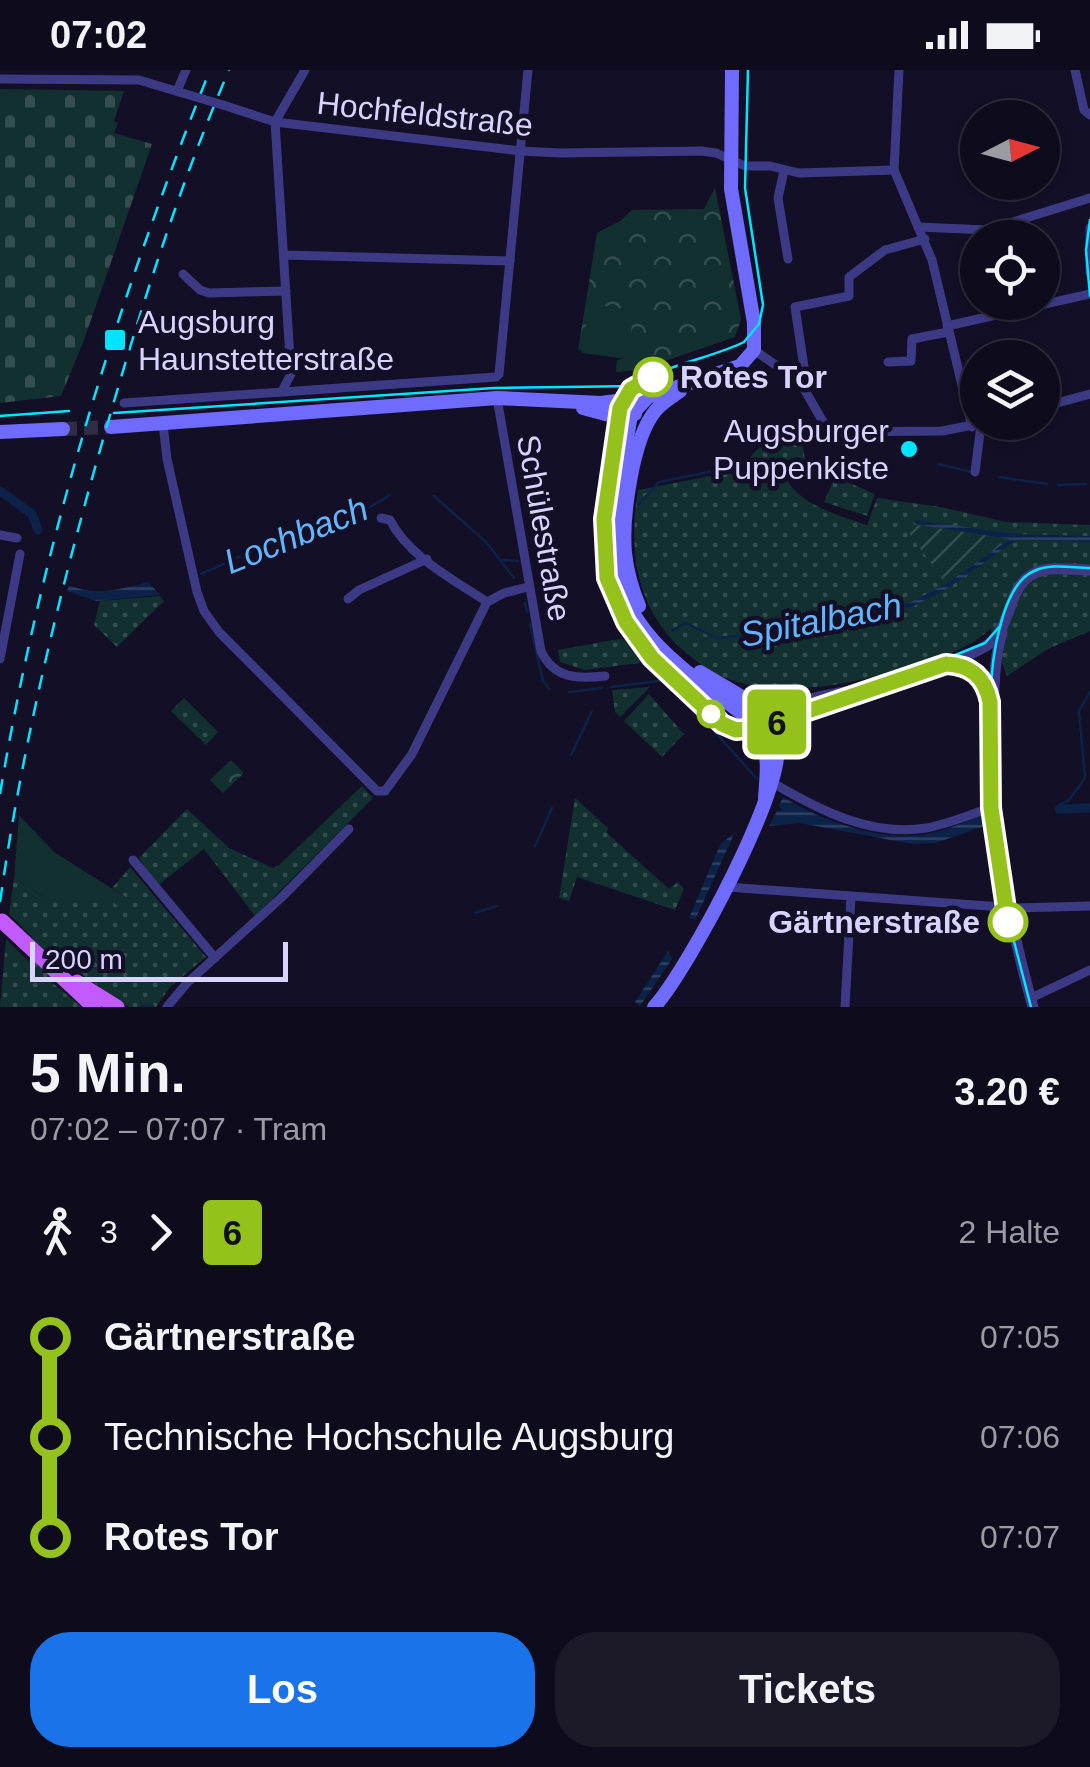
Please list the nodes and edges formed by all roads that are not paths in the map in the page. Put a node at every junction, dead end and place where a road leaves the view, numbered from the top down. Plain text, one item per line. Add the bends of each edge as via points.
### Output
1 (186, 70) edge
2 (304, 70) edge
3 (528, 70) edge
4 (732, 70) edge
5 (899, 70) edge
6 (1075, 70) edge
7 (139, 75) edge
8 (0, 79) edge
9 (178, 91) junction
10 (1090, 115) edge
11 (275, 122) junction
12 (520, 151) junction
13 (729, 158) junction
14 (894, 170) junction
15 (784, 171) junction
16 (1090, 198) edge
17 (918, 227) junction
18 (1090, 228) edge
19 (925, 239) junction
20 (284, 255) junction
21 (788, 259) dead end
22 (510, 260) junction
23 (1090, 273) edge
24 (183, 274) dead end
25 (286, 291) junction
26 (1090, 294) edge
27 (948, 329) junction
28 (754, 350) junction
29 (888, 362) dead end
30 (960, 364) edge
31 (800, 382) junction
32 (282, 392) junction
33 (1090, 394) edge
34 (497, 398) junction
35 (560, 400) junction
36 (1060, 402) edge
37 (124, 403) dead end
38 (610, 403) junction
39 (652, 404) junction
40 (630, 415) junction
41 (163, 424) junction
42 (111, 427) tunnel mouth
43 (63, 429) tunnel mouth
44 (960, 429) edge
45 (0, 432) edge
46 (641, 438) junction
47 (979, 440) edge
48 (975, 472) dead end
49 (385, 519) dead end
50 (0, 535) edge
51 (16, 538) dead end
52 (20, 554) dead end
53 (427, 559) junction
54 (1090, 570) edge
55 (528, 586) junction
56 (348, 599) dead end
57 (487, 602) junction
58 (1005, 624) junction
59 (0, 659) edge
60 (939, 663) junction
61 (605, 676) dead end
62 (865, 688) junction
63 (742, 704) junction
64 (994, 706) junction
65 (788, 707) junction
66 (795, 720) junction
67 (766, 721) junction
68 (769, 737) junction
69 (773, 783) junction
70 (765, 798) junction
71 (993, 806) junction
72 (349, 829) dead end
73 (133, 860) dead end
74 (727, 887) junction
75 (852, 897) junction
76 (1090, 906) edge
77 (1006, 907) junction
78 (2, 921) edge
79 (40, 958) junction
80 (215, 958) junction
81 (1090, 970) edge
82 (1032, 1003) edge
83 (658, 1004) edge
84 (94, 1007) edge
85 (117, 1007) edge
86 (166, 1007) edge
87 (845, 1007) edge

1 - 9 street
2 - 11 street
3 - 12 street
4 - 13 main road
5 - 14 street
6 - 10 street
7 - 8 street, Hochfeldstraße
7 - 9 street, Hochfeldstraße
9 - 11 street, Hochfeldstraße, bridge
11 - 12 street, Hochfeldstraße
11 - 20 street
12 - 13 street, Hochfeldstraße via 701,150
12 - 22 street
13 - 15 street, Hochfeldstraße
13 - 28 main road
14 - 15 street, Hochfeldstraße
14 - 17 street
15 - 21 street via 778,198
16 - 17 street via 987,230
17 - 19 street
18 - 23 street
19 - 27 street
19 - 31 street via 885,250 849,278 849,296 794,307 804,368
20 - 22 street
20 - 25 street
22 - 32 street via 499,374 492,379
24 - 25 street via 204,292
25 - 32 street via 291,374
26 - 27 street
27 - 29 street via 912,339 912,361
27 - 30 street
28 - 31 street
28 - 39 main road via 740,366
31 - 44 street via 829,432
32 - 37 street
33 - 36 street
34 - 35 main road
34 - 41 main road
34 - 55 street, Schülestraße
35 - 38 main road
35 - 40 main road
38 - 39 main road
38 - 40 main road
39 - 40 main road
39 - 46 main road
40 - 46 main road
40 - 63 main road via 614,534 619,582 654,644
41 - 42 main road
41 - 57 street via 206,614 382,792 412,754
43 - 45 main road
46 - 63 main road via 625,528 638,605 680,658
47 - 48 street
49 - 53 street
50 - 51 street
52 - 59 street
53 - 56 street
53 - 57 street
54 - 58 street via 1032,574 1016,590
55 - 57 street
55 - 61 street, Schülestraße via 548,664 571,678
58 - 60 street via 986,646
58 - 64 street
60 - 62 street
60 - 64 street via 974,668
62 - 65 street
62 - 66 street via 848,702
63 - 65 street
63 - 67 main road
63 - 68 main road
64 - 71 street
65 - 67 street
66 - 67 street
66 - 68 street
67 - 68 main road
68 - 69 main road via 778,764
68 - 70 main road
69 - 70 main road
69 - 71 street via 830,814 903,830
70 - 74 main road
71 - 77 street
72 - 80 street
73 - 80 street
74 - 75 street
74 - 83 main road
75 - 77 street
75 - 87 street
76 - 77 street
77 - 82 street
78 - 79 main road
79 - 84 main road
79 - 85 main road
80 - 86 street
81 - 82 street

